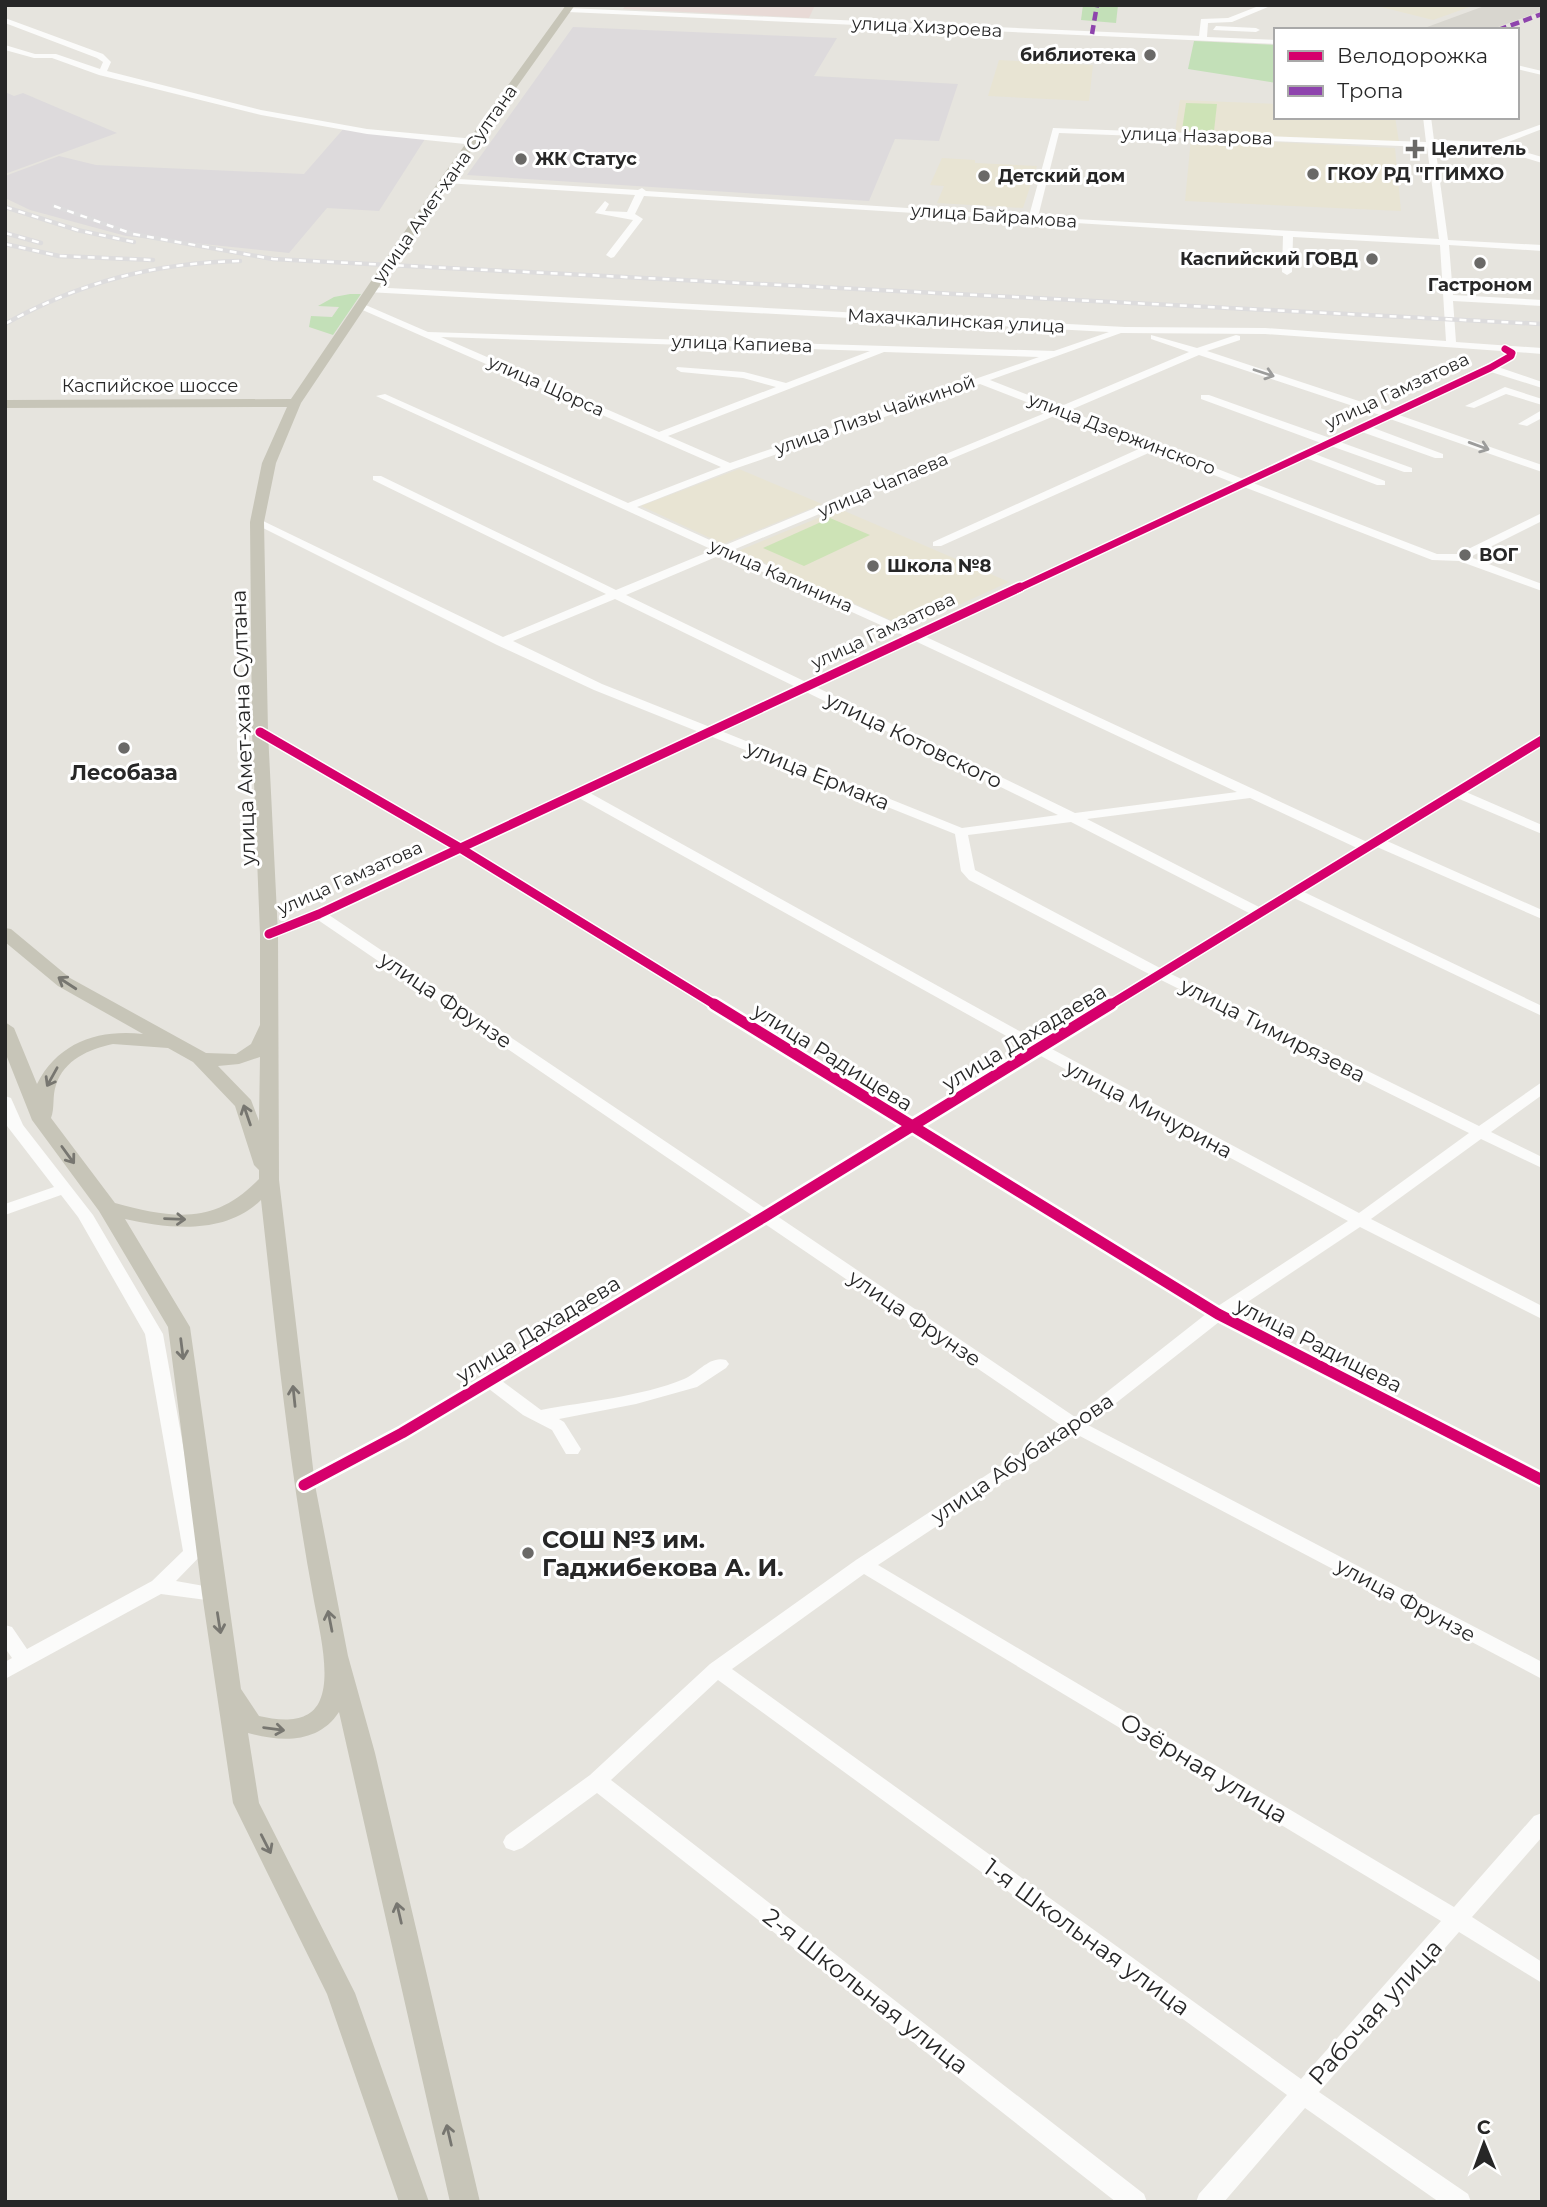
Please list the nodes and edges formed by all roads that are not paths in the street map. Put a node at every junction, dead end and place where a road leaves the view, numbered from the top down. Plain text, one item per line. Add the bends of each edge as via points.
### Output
1 (1255, 5) edge
2 (570, 8) edge
3 (5, 20) edge
4 (1204, 24) junction
5 (1256, 30) dead end
6 (1203, 39) junction
7 (1274, 42) edge
8 (5, 47) edge
9 (1519, 67) edge
10 (102, 73) junction
11 (1542, 73) edge
12 (1427, 119) edge
13 (1542, 126) edge
14 (475, 142) junction
15 (1430, 145) junction
16 (1493, 145) junction
17 (1542, 145) edge
18 (1516, 153) junction
19 (1542, 160) edge
20 (445, 180) junction
21 (642, 191) junction
22 (605, 204) dead end
23 (630, 215) junction
24 (1033, 219) junction
25 (1288, 235) junction
26 (1444, 242) junction
27 (1542, 248) edge
28 (611, 256) dead end
29 (1287, 272) dead end
30 (370, 290) junction
31 (1448, 298) junction
32 (1529, 303) junction
33 (1542, 303) edge
34 (361, 306) junction
35 (1534, 316) dead end
36 (1125, 330) junction
37 (1265, 331) junction
38 (1193, 332) junction
39 (430, 334) junction
40 (1451, 342) junction
41 (1181, 344) junction
42 (1213, 344) junction
43 (885, 349) junction
44 (1199, 351) junction
45 (1542, 351) edge
46 (1508, 353) junction
47 (1054, 354) junction
48 (1490, 368) junction
49 (681, 369) dead end
50 (978, 379) junction
51 (1542, 385) edge
52 (788, 387) junction
53 (381, 396) dead end
54 (1205, 397) dead end
55 (1542, 402) edge
56 (295, 403) junction
57 (5, 404) edge
58 (1470, 406) dead end
59 (1062, 410) junction
60 (1387, 414) junction
61 (1542, 414) edge
62 (1523, 424) dead end
63 (1360, 427) junction
64 (659, 436) junction
65 (1330, 441) junction
66 (1155, 446) junction
67 (1303, 453) junction
68 (1439, 456) dead end
69 (730, 467) junction
70 (1542, 469) edge
71 (1408, 470) dead end
72 (377, 478) dead end
73 (1244, 481) junction
74 (1381, 483) dead end
75 (628, 507) junction
76 (1542, 516) edge
77 (257, 522) junction
78 (937, 544) dead end
79 (726, 551) junction
80 (1460, 557) junction
81 (1542, 588) edge
82 (618, 596) junction
83 (914, 636) junction
84 (501, 642) junction
85 (805, 687) junction
86 (708, 731) junction
87 (260, 732) junction
88 (1538, 746) edge
89 (579, 792) junction
90 (1457, 793) junction
91 (1252, 794) junction
92 (1072, 817) junction
93 (1542, 830) edge
94 (961, 832) junction
95 (1374, 845) junction
96 (460, 848) junction
97 (1295, 893) junction
98 (319, 914) junction
99 (1261, 914) junction
100 (1542, 915) edge
101 (5, 933) edge
102 (269, 934) junction
103 (1161, 975) junction
104 (1542, 1012) edge
105 (267, 1021) junction
106 (5, 1028) edge
107 (1041, 1050) junction
108 (200, 1058) junction
109 (1542, 1087) edge
110 (5, 1101) edge
111 (43, 1120) junction
112 (911, 1128) junction
113 (1480, 1134) junction
114 (1542, 1163) edge
115 (269, 1180) junction
116 (63, 1189) junction
117 (108, 1208) junction
118 (5, 1210) edge
119 (764, 1217) junction
120 (1357, 1222) junction
121 (1542, 1313) edge
122 (1218, 1314) junction
123 (720, 1364) dead end
124 (490, 1381) junction
125 (540, 1416) junction
126 (1074, 1426) junction
127 (572, 1449) dead end
128 (1542, 1480) edge
129 (304, 1485) junction
130 (200, 1547) junction
131 (863, 1565) junction
132 (159, 1586) junction
133 (214, 1594) junction
134 (5, 1632) edge
135 (337, 1656) junction
136 (23, 1659) junction
137 (717, 1669) junction
138 (5, 1671) edge
139 (1542, 1671) edge
140 (228, 1686) junction
141 (597, 1781) junction
142 (1542, 1822) edge
143 (514, 1842) dead end
144 (1458, 1920) junction
145 (1542, 1975) edge
146 (1302, 2093) junction
147 (414, 2202) edge
148 (465, 2202) edge
149 (1135, 2202) edge
150 (1208, 2202) edge
151 (1460, 2202) edge

1 - 4 street via 1264,7
2 - 6 street, улица Хизроева
2 - 14 main road, улица Амет-хана Султана
3 - 10 street via 100,56 107,62
4 - 5 street
4 - 6 street
6 - 7 street, улица Хизроева
8 - 10 street
9 - 11 street
10 - 14 street via 276,117
12 - 15 street
13 - 16 street
14 - 20 main road, улица Амет-хана Султана
15 - 16 street, улица Назарова
15 - 18 street
15 - 24 street, улица Назарова via 1056,130
15 - 26 street
16 - 18 street, улица Назарова
17 - 18 street
18 - 19 street, улица Назарова
20 - 21 street, улица Байрамова
20 - 30 main road, улица Амет-хана Султана
21 - 23 street
21 - 24 street, улица Байрамова
22 - 23 street via 596,217
23 - 28 street via 638,219
24 - 25 street, улица Байрамова
25 - 26 street, улица Байрамова
25 - 29 street
26 - 27 street, улица Байрамова
26 - 31 street
30 - 34 main road, улица Амет-хана Султана
30 - 36 street, Махачкалинская улица
31 - 32 street
31 - 40 street
32 - 33 street
32 - 35 street
34 - 39 street, улица Щорса
34 - 56 main road, улица Амет-хана Султана
36 - 38 street, Махачкалинская улица
36 - 41 street
36 - 47 street, улица Лизы Чайкиной
37 - 38 street, Махачкалинская улица
37 - 40 street, Махачкалинская улица
37 - 42 street, улица Чапаева
38 - 41 street via 1179,335
38 - 42 street via 1210,335
39 - 43 street, улица Капиева
39 - 64 street, улица Щорса
40 - 46 street, Махачкалинская улица
41 - 42 street
41 - 44 street
42 - 44 street, улица Чапаева
43 - 47 street, улица Капиева
43 - 52 street
44 - 59 street, улица Чапаева
44 -> 60 street
45 - 46 street, Махачкалинская улица
46 - 48 street, улица Гамзатова
47 - 50 street, улица Лизы Чайкиной
48 - 51 street
48 - 60 street, улица Гамзатова
49 - 52 street via 744,375
50 - 59 street, улица Дзержинского
50 - 69 street, улица Лизы Чайкиной
52 - 64 street
53 - 75 street, улица Калинина
54 - 65 street
55 - 58 street via 1505,390
56 - 57 main road, Каспийское шоссе
56 - 77 main road, улица Амет-хана Султана via 269,463
59 - 66 street, улица Дзержинского
59 - 79 street, улица Чапаева
60 - 63 street, улица Гамзатова
60 -> 70 street
61 - 62 street
63 - 65 street, улица Гамзатова
63 - 68 street
64 - 69 street, улица Щорса
65 - 67 street, улица Гамзатова
65 - 71 street
66 - 73 street, улица Дзержинского
66 - 78 street
67 - 73 street, улица Гамзатова
67 - 74 street
69 - 75 street, улица Лизы Чайкиной
72 - 82 street, улица Котовского
73 - 80 street, улица Дзержинского via 1436,558
73 - 83 street, улица Гамзатова
75 - 79 street, улица Калинина
76 - 80 street
77 - 84 street, улица Ермака
77 - 87 main road, улица Амет-хана Султана
79 - 82 street, улица Чапаева
79 - 83 street, улица Калинина
80 - 81 street, улица Дзержинского
82 - 84 street, улица Чапаева
82 - 85 street, улица Котовского
83 - 85 street, улица Гамзатова
83 - 91 street, улица Калинина
84 - 86 street, улица Ермака
85 - 86 street, улица Гамзатова
85 - 92 street, улица Котовского
86 - 89 street, улица Гамзатова
86 - 94 street, улица Ермака
87 - 96 street, улица Радищева
87 - 102 main road, улица Амет-хана Султана
88 - 90 street, улица Дахадаева
89 - 96 street, улица Гамзатова
89 - 107 street, улица Мичурина
90 - 93 street
90 - 95 street, улица Дахадаева
91 - 92 street, улица Ермака
91 - 95 street, улица Калинина
92 - 94 street, улица Ермака
92 - 99 street, улица Котовского
94 - 103 street, улица Тимирязева via 968,871 974,877
95 - 97 street, улица Дахадаева
95 - 100 street, улица Калинина
96 - 98 street, улица Гамзатова
96 - 112 street, улица Радищева
97 - 99 street, улица Дахадаева
97 - 104 street
98 - 102 street, улица Гамзатова
98 - 119 street, улица Фрунзе
99 - 103 street, улица Дахадаева
108 -> 101 main road via 64,982
102 - 105 main road, улица Амет-хана Султана
103 - 107 street, улица Дахадаева
103 - 113 street, улица Тимирязева
105 - 108 main road via 259,1047 249,1055 219,1061
105 - 115 main road, улица Амет-хана Султана
106 - 111 main road
107 - 112 street, улица Дахадаева
107 - 120 street, улица Мичурина
108 -> 111 main road via 150,1040 122,1037 92,1042 65,1058 54,1071 47,1084
115 -> 108 main road via 244,1104
109 - 113 street, улица Абубакарова
110 - 116 street via 15,1126
111 -> 117 main road
112 - 119 street, улица Дахадаева
112 - 122 street, улица Радищева
113 - 114 street, улица Тимирязева
113 - 120 street, улица Абубакарова
117 -> 115 main road via 176,1220 211,1218 233,1212
129 -> 115 main road
116 - 118 street
116 - 130 street via 85,1215 154,1334
117 -> 130 main road via 179,1327
119 - 124 street, улица Дахадаева
119 - 126 street, улица Фрунзе
120 - 121 street, улица Мичурина
120 - 122 street, улица Абубакарова
122 - 126 street, улица Абубакарова
122 - 128 street, улица Радищева
123 - 125 street via 691,1383
124 - 125 street
124 - 129 street, улица Дахадаева
125 - 127 street via 558,1426
126 - 131 street, улица Абубакарова
126 - 139 street, улица Фрунзе
135 -> 129 main road
130 - 132 street
130 - 133 main road
131 - 137 street, улица Абубакарова
131 - 144 street, Озёрная улица
132 - 133 street
132 - 136 street
133 -> 140 main road
134 - 136 street
140 -> 135 main road via 251,1724 275,1731 295,1730 317,1722 333,1702
148 -> 135 main road
136 - 138 street
137 - 141 street, улица Абубакарова
137 - 146 street, 1-я Школьная улица
140 -> 147 main road via 246,1803 341,1993
141 - 143 street, улица Абубакарова
141 - 149 street, 2-я Школьная улица
142 - 144 street, Рабочая улица
144 - 145 street, Озёрная улица
144 - 146 street, Рабочая улица
146 - 150 street, Рабочая улица
146 - 151 street, 1-я Школьная улица

